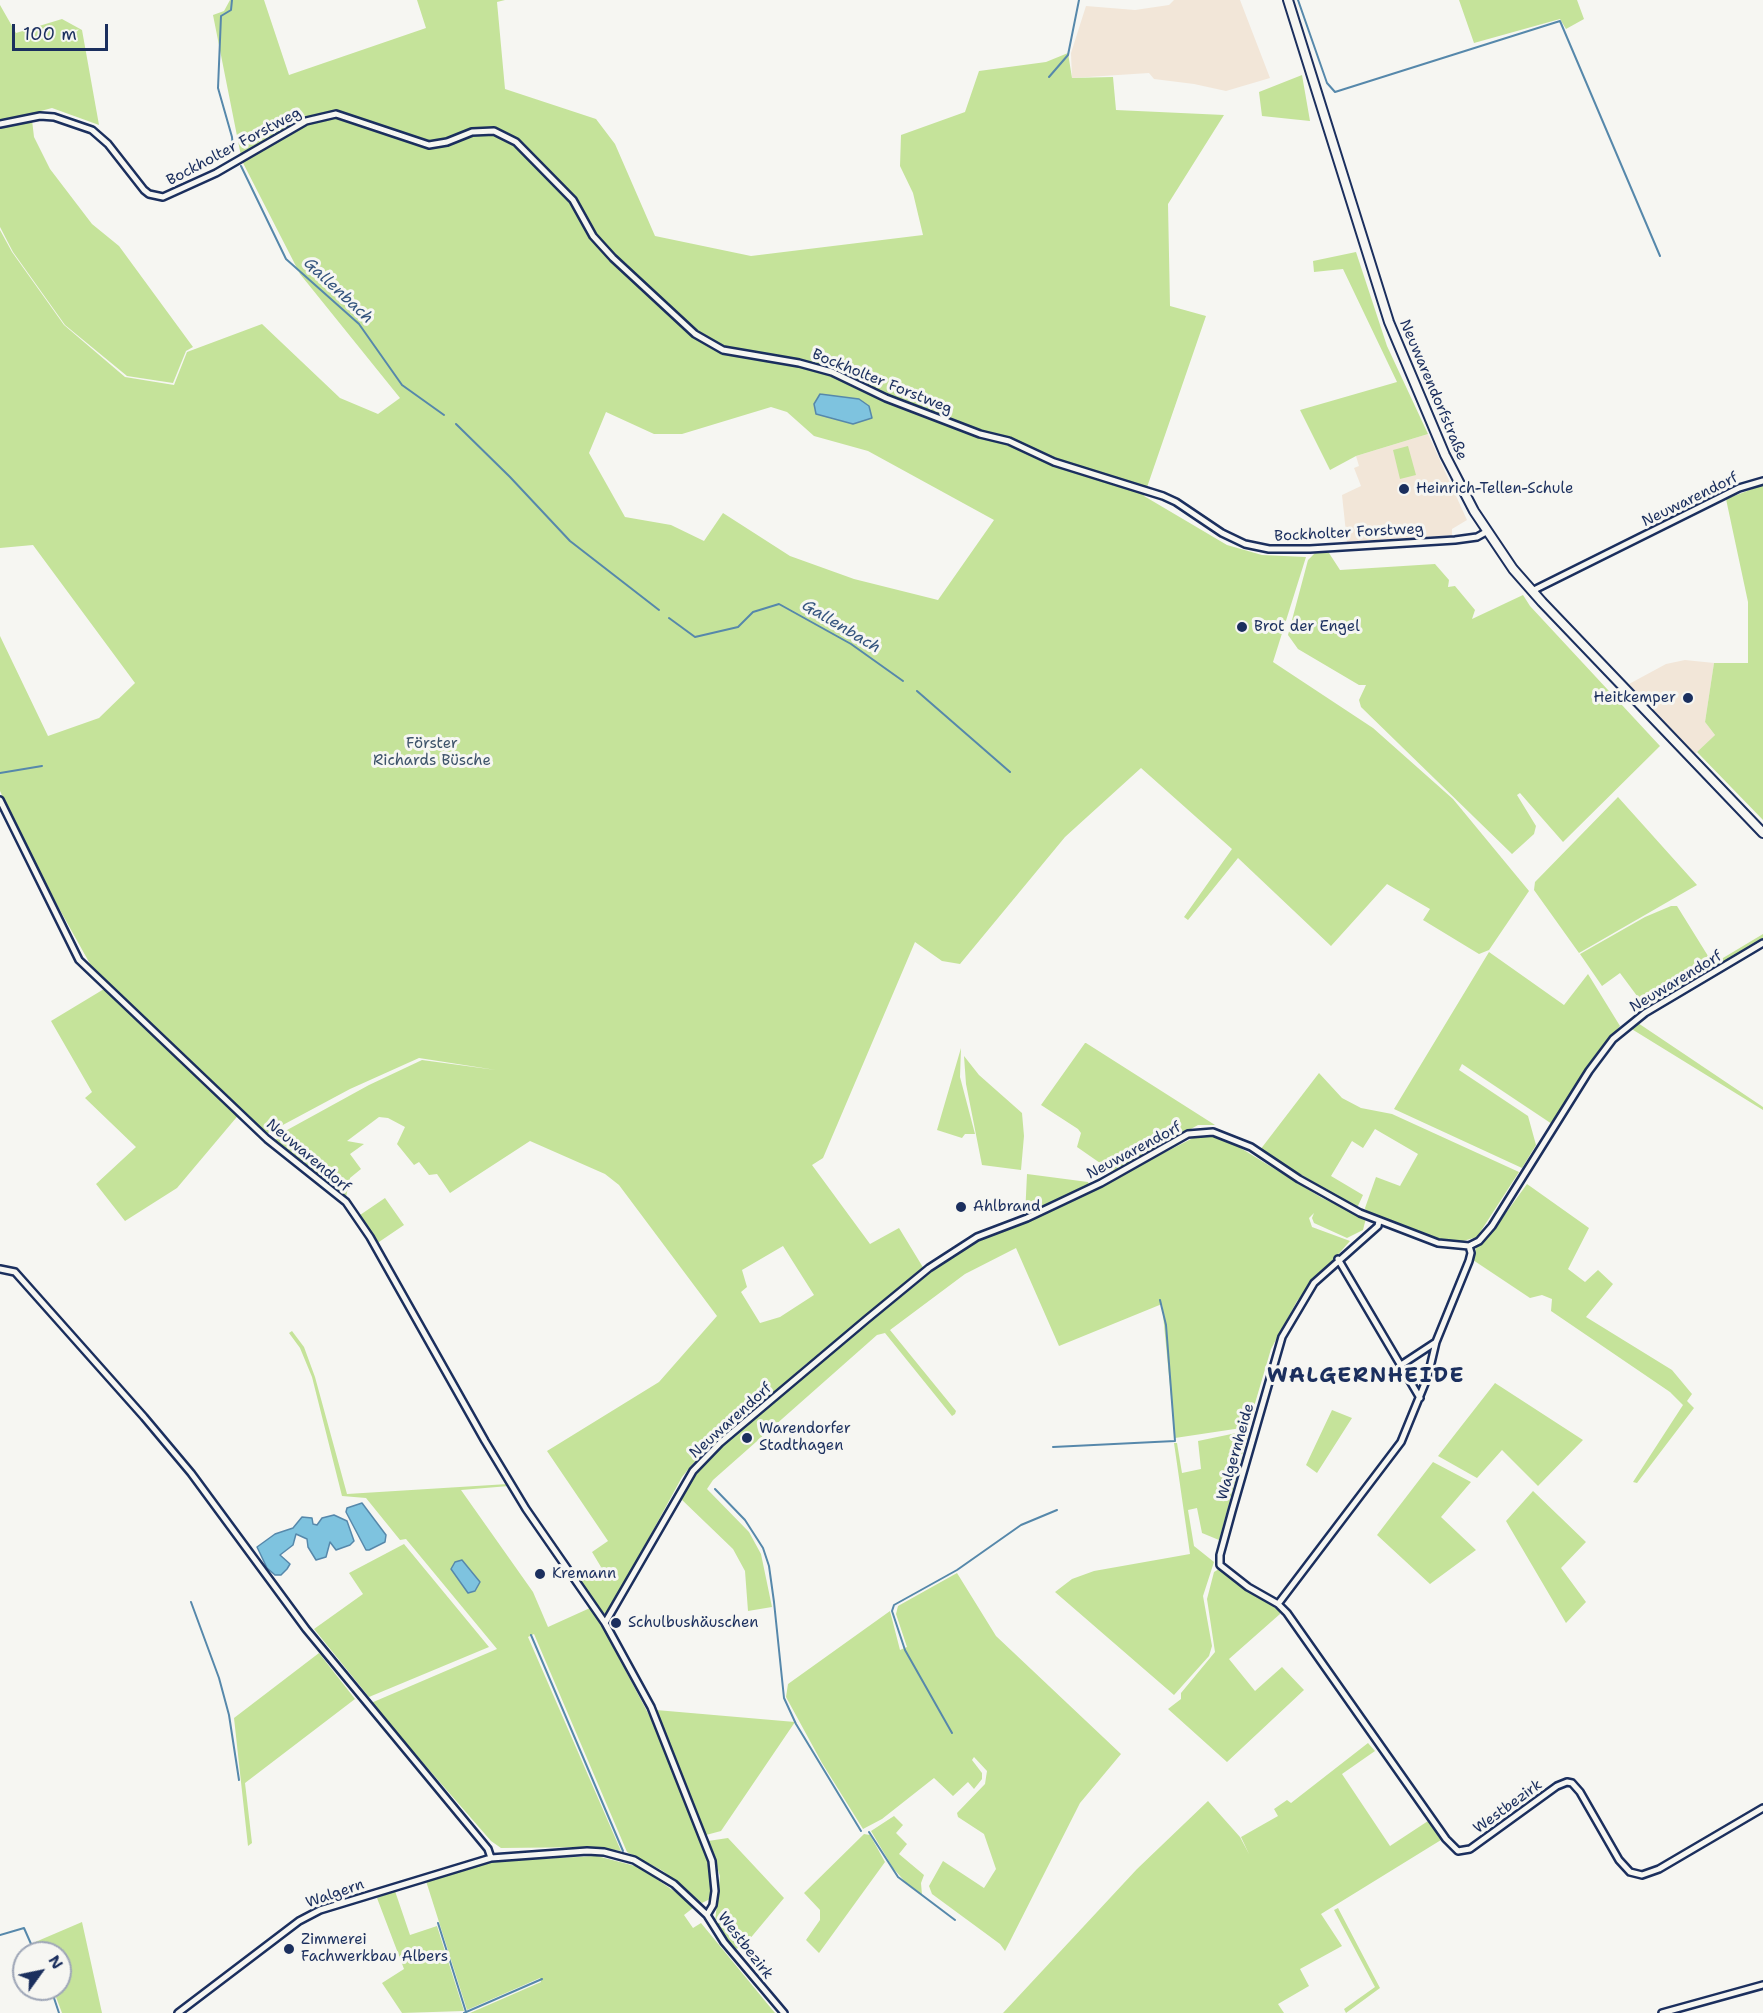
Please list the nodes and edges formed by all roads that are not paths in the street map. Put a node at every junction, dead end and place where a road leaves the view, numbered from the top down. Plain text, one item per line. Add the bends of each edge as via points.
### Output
1 (1288, 0) edge
2 (0, 124) edge
3 (1763, 481) edge
4 (1486, 532) junction
5 (1532, 591) junction
6 (0, 800) edge
7 (1763, 833) edge
8 (1763, 943) edge
9 (1379, 1221) junction
10 (1469, 1246) junction
11 (1338, 1259) junction
12 (0, 1269) edge
13 (1436, 1342) junction
14 (1401, 1365) junction
15 (1420, 1398) junction
16 (1278, 1604) junction
17 (1287, 1613) joint
18 (605, 1623) junction
19 (1763, 1808) edge
20 (491, 1858) junction
21 (706, 1915) junction
22 (1763, 1985) edge
23 (178, 2013) edge
24 (784, 2013) edge
25 (1662, 2013) edge

1 - 4 street, Neuwarendorfstraße via 1389,322 1459,485
2 - 4 street, Bockholter Forstweg via 40,116 92,130 144,190 163,197 216,173 306,121 336,114 429,145 472,132 494,131 516,142 573,200 593,236 613,258 694,334 723,350 832,372 886,398 1009,441 1054,462 1163,496 1245,544 1269,549 1310,549 1455,540
3 - 5 street, Neuwarendorf via 1739,488
4 - 5 street, Neuwarendorfstraße
5 - 7 street, Neuwarendorfstraße
6 - 18 street, Neuwarendorf via 79,960 267,1139 346,1202 370,1237 526,1509
8 - 10 street, Neuwarendorf via 1645,1013 1613,1039 1492,1226
9 - 10 street, Neuwarendorf via 1438,1243
9 - 11 street, Walgernheide
9 - 18 street, Neuwarendorf via 1299,1179 1251,1148 1224,1135 1200,1133 1188,1134 1053,1206 976,1237 929,1268 693,1470
10 - 13 street via 1469,1262
11 - 14 street
11 - 16 street, Walgernheide via 1314,1283 1281,1337 1220,1555 1220,1565
12 - 20 street via 15,1272 191,1473 306,1629 488,1849
13 - 14 street
13 - 15 street via 1434,1362
14 - 15 street
15 - 16 street via 1401,1442
16 - 17 street, Walgernheide
17 - 19 street, Westbezirk via 1448,1843 1458,1851 1470,1849 1567,1782 1572,1782 1580,1792 1619,1860 1630,1872 1642,1875
18 - 21 street, Neuwarendorf via 651,1707 712,1862 715,1891 713,1905
20 - 21 street, Westbezirk via 604,1852 620,1855 645,1866 686,1895
20 - 23 street, Walgern via 306,1916
21 - 24 street, Westbezirk
22 - 25 street

